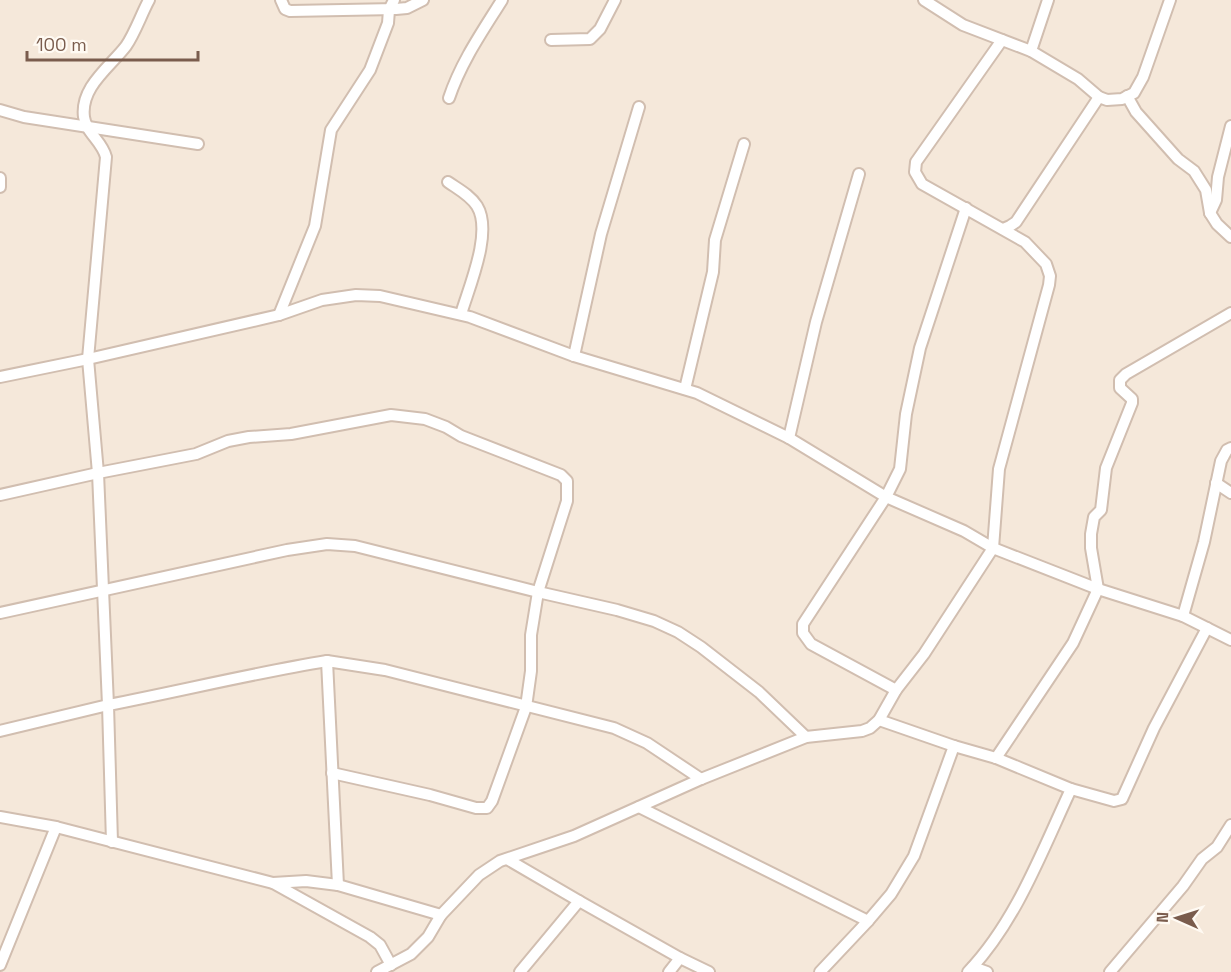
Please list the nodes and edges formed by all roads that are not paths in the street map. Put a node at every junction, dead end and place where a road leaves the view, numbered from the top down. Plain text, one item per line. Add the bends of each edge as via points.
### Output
1 (149, 0) edge
2 (281, 0) edge
3 (423, 0) edge
4 (502, 0) edge
5 (615, 0) edge
6 (924, 0) edge
7 (1048, 0) edge
8 (1170, 0) edge
9 (391, 5) edge
10 (552, 40) dead end
11 (1002, 40) junction
12 (1031, 51) junction
13 (1127, 96) junction
14 (1098, 97) junction
15 (449, 98) dead end
16 (639, 107) dead end
17 (0, 110) edge
18 (1231, 126) edge
19 (87, 127) junction
20 (198, 144) dead end
21 (744, 144) dead end
22 (859, 174) dead end
23 (0, 178) edge
24 (448, 182) dead end
25 (0, 187) edge
26 (966, 208) junction
27 (1210, 213) junction
28 (1003, 229) junction
29 (1231, 237) edge
30 (1231, 313) edge
31 (279, 315) junction
32 (461, 315) junction
33 (574, 356) junction
34 (88, 359) junction
35 (0, 377) edge
36 (684, 390) junction
37 (789, 438) junction
38 (1231, 448) edge
39 (98, 473) junction
40 (1216, 483) junction
41 (1231, 492) edge
42 (0, 495) edge
43 (886, 497) junction
44 (993, 548) junction
45 (104, 589) junction
46 (1098, 589) junction
47 (538, 592) junction
48 (0, 613) edge
49 (1183, 616) junction
50 (1207, 628) junction
51 (1231, 640) edge
52 (327, 661) junction
53 (896, 690) junction
54 (108, 705) junction
55 (526, 707) junction
56 (879, 720) junction
57 (0, 731) edge
58 (806, 737) junction
59 (954, 746) junction
60 (996, 758) junction
61 (332, 773) junction
62 (701, 779) junction
63 (1071, 789) junction
64 (639, 807) junction
65 (0, 817) edge
66 (1231, 825) edge
67 (56, 827) junction
68 (112, 842) junction
69 (507, 859) junction
70 (273, 883) junction
71 (338, 885) junction
72 (579, 901) junction
73 (441, 915) junction
74 (868, 921) junction
75 (680, 958) junction
76 (0, 965) edge
77 (391, 965) junction
78 (970, 969) edge
79 (377, 972) edge
80 (520, 972) edge
81 (669, 972) edge
82 (709, 972) edge
83 (820, 972) edge
84 (987, 972) edge
85 (1110, 972) edge

1 - 19 street via 127,45 90,88 84,110
2 - 9 street via 290,11
3 - 9 street via 407,8
4 - 15 street via 469,53
5 - 10 street via 590,39
6 - 11 street via 963,26
7 - 12 street
8 - 13 street via 1143,77 1134,93
9 - 31 street via 370,70 331,130 315,226
11 - 12 street
11 - 26 street via 916,162 915,172 922,184
12 - 14 street via 1078,79
13 - 14 street via 1107,100
13 - 27 street via 1136,112 1194,171 1206,190
14 - 28 street via 1016,222
16 - 33 street via 601,234
17 - 19 street
18 - 27 street
19 - 20 street
19 - 34 street via 104,147 106,157
21 - 36 street via 715,240 713,272
22 - 37 street via 816,322
23 - 25 street
24 - 32 street via 471,198 482,222 481,247
26 - 28 street
26 - 43 street via 920,348 906,414 900,469
27 - 29 street
28 - 44 street via 1025,242 1046,264 1050,276 999,470
30 - 46 street via 1120,380 1120,388 1132,403 1106,468 1101,510 1094,517 1091,548
31 - 32 street via 322,300 356,295 380,296
31 - 34 street
32 - 33 street
33 - 36 street
34 - 35 street
34 - 39 street
36 - 37 street
37 - 43 street
38 - 40 street via 1221,461
39 - 42 street
39 - 45 street
39 - 47 street via 196,453 249,437 291,434 391,415 425,419 561,475 567,481 567,501
40 - 41 street
40 - 49 street
43 - 44 street
43 - 53 street via 803,624 803,633 811,644
44 - 46 street
44 - 53 street
45 - 47 street via 327,544 355,546
45 - 48 street
45 - 54 street
46 - 49 street
46 - 60 street via 1073,643
47 - 55 street
47 - 58 street via 617,610 678,632 759,692
49 - 50 street
50 - 51 street
50 - 63 street via 1122,799 1113,801
52 - 54 street
52 - 55 street via 385,670
52 - 61 street
53 - 56 street
54 - 57 street
54 - 68 street
55 - 61 street via 487,808
55 - 62 street via 614,728 647,743
56 - 58 street via 862,731
56 - 59 street
58 - 62 street
59 - 60 street
59 - 74 street via 914,856 891,894
60 - 63 street
61 - 71 street
62 - 64 street
63 - 78 street via 1017,902
64 - 69 street via 574,836
64 - 74 street
65 - 67 street
66 - 85 street via 1217,847 1202,859
67 - 68 street
67 - 76 street
68 - 70 street
69 - 72 street
69 - 73 street via 479,875
70 - 71 street via 306,880
70 - 77 street via 370,937 380,945
71 - 73 street
72 - 75 street
72 - 80 street
73 - 77 street via 428,937 411,954
74 - 83 street
75 - 81 street
75 - 82 street
77 - 79 street
78 - 84 street

